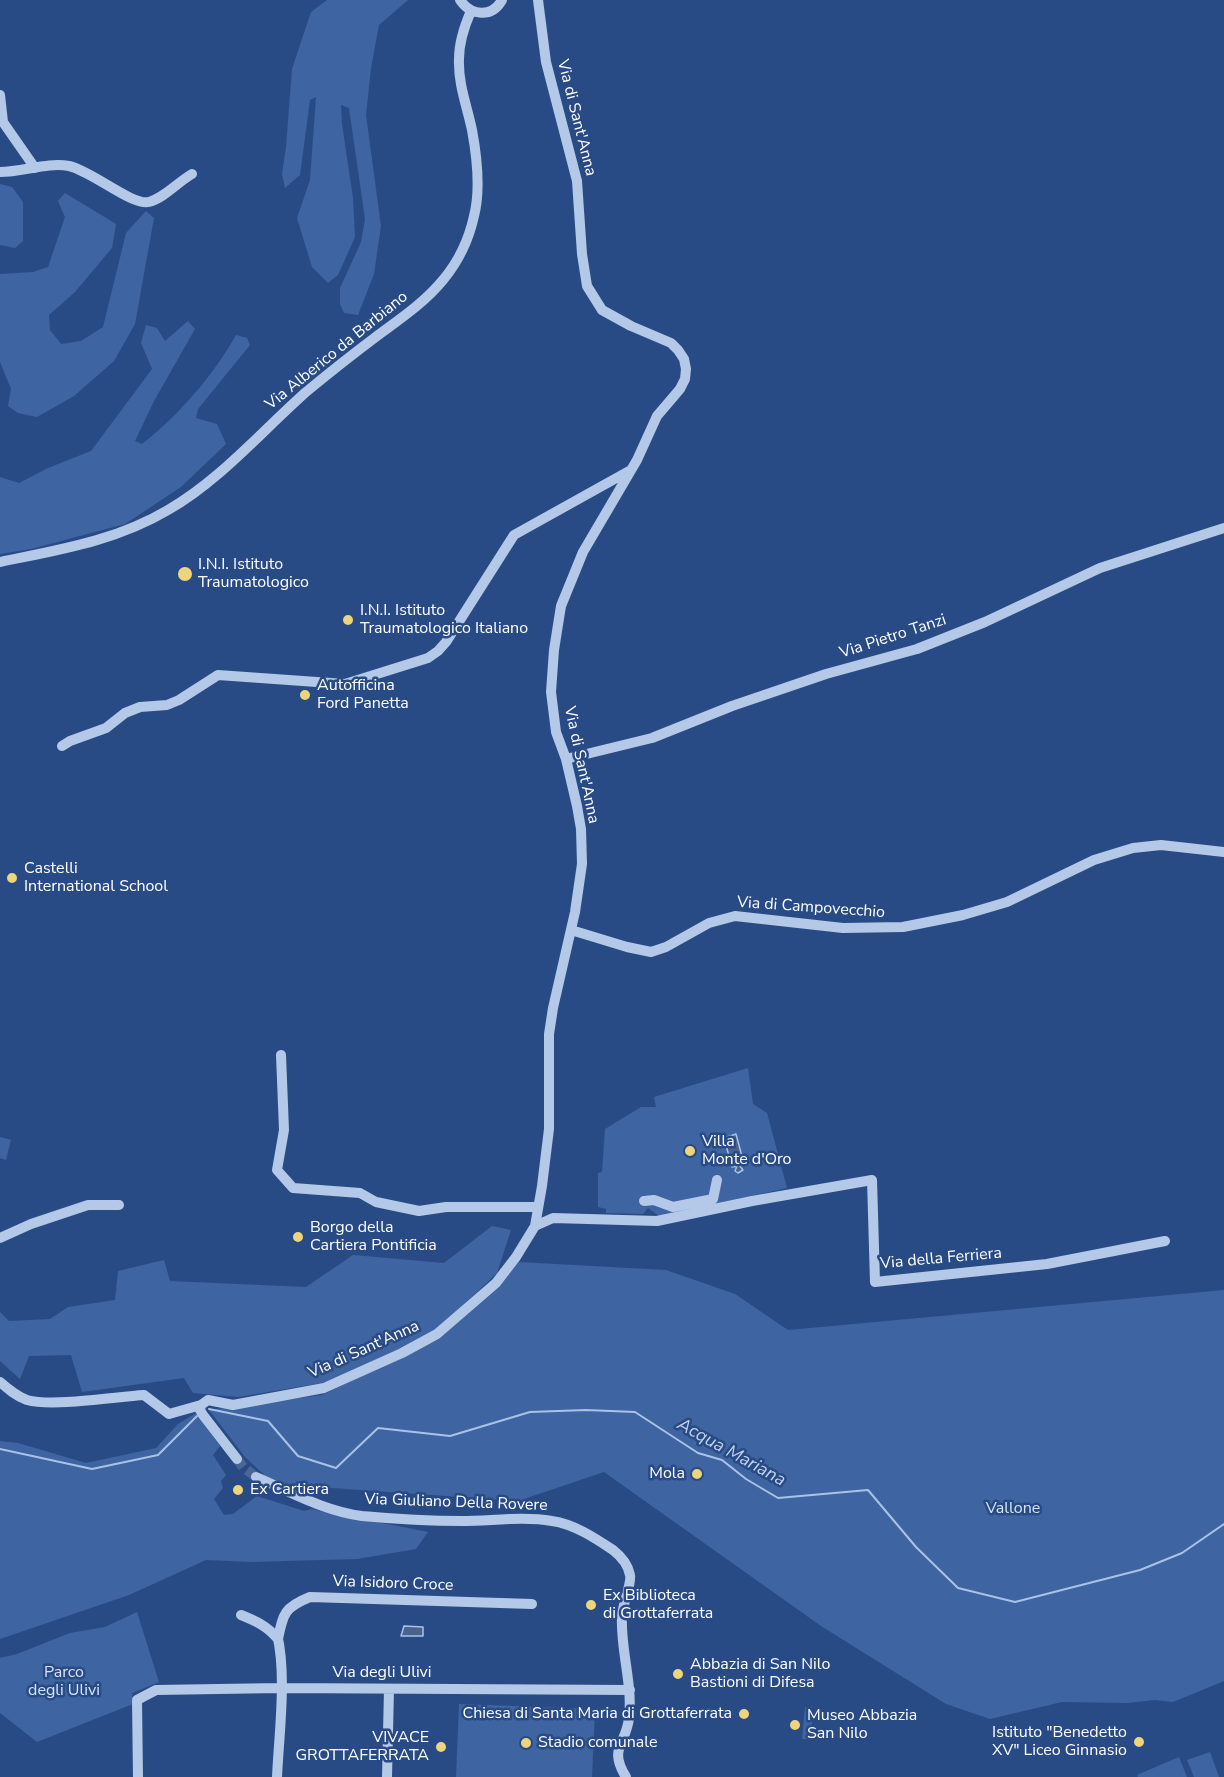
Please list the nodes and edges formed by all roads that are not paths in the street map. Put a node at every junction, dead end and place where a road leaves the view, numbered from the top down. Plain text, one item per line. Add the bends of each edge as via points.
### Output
1 (459, 0) edge
2 (502, 0) edge
3 (538, 0) edge
4 (471, 11) junction
5 (0, 95) edge
6 (35, 168) junction
7 (0, 172) edge
8 (192, 174) dead end
9 (629, 471) junction
10 (1224, 528) edge
11 (0, 562) edge
12 (62, 746) dead end
13 (566, 759) junction
14 (1224, 852) edge
15 (571, 930) junction
16 (281, 1055) dead end
17 (717, 1180) dead end
18 (644, 1202) dead end
19 (119, 1205) dead end
20 (538, 1207) junction
21 (535, 1226) junction
22 (0, 1238) edge
23 (1165, 1241) dead end
24 (0, 1382) edge
25 (201, 1405) junction
26 (237, 1459) tunnel mouth
27 (256, 1477) tunnel mouth
28 (532, 1604) dead end
29 (241, 1615) dead end
30 (277, 1635) junction
31 (280, 1688) junction
32 (389, 1689) junction
33 (630, 1690) junction
34 (138, 1777) edge
35 (277, 1777) edge
36 (387, 1777) edge
37 (626, 1777) edge

1 - 4 street
2 - 4 street via 486,13
3 - 9 street, Via di Sant'Anna via 546,62 577,181 587,286 602,310 671,343 684,359 686,369 680,389 657,416
4 - 11 street, Via Alberico da Barbiano via 461,40 459,68 477,169 475,215 462,252 444,279 423,301 307,391 223,468 168,510 88,544
5 - 6 street via 3,122
6 - 7 street
6 - 8 street via 75,168 141,202 156,199
9 - 12 street via 514,535 446,642 428,657 345,684 218,675 178,700 140,707 106,728
9 - 13 street, Via di Sant'Anna via 583,552 561,606 551,692 556,732
10 - 13 street, Via Pietro Tanzi via 1100,568 917,649 826,674 652,738
13 - 15 street, Via di Sant'Anna via 582,843 580,884
14 - 15 street, Via di Campovecchio via 1161,845 1132,848 1094,860 1007,902 903,927 833,927 738,916 709,923 651,952
15 - 20 street, Via di Sant'Anna via 549,1034 549,1129
16 - 20 street via 284,1130 277,1170 292,1188 360,1193 376,1202 419,1210
17 - 18 street via 713,1198 673,1206 654,1200
19 - 22 street via 88,1205
20 - 21 street, Via di Sant'Anna
21 - 23 street, Via della Ferriera via 553,1218 657,1221 872,1180 875,1282 1047,1264
21 - 25 street, Via di Sant'Anna via 496,1283 437,1334 324,1388 233,1405 211,1400
24 - 25 street, Via di Sant'Anna via 27,1400 51,1402 144,1395 169,1414
25 - 26 street via 201,1413
27 - 33 street, Via Giuliano Della Rovere via 326,1508 360,1515 554,1521 592,1535 620,1555 632,1579 622,1616
28 - 30 street, Via Isidoro Croce via 310,1597 282,1616
29 - 30 street
30 - 31 street
31 - 32 street, Via degli Ulivi
31 - 34 street, Via degli Ulivi via 156,1690 137,1700
31 - 35 street
32 - 33 street, Via degli Ulivi
32 - 36 street
33 - 37 street via 627,1731 618,1748 619,1766

